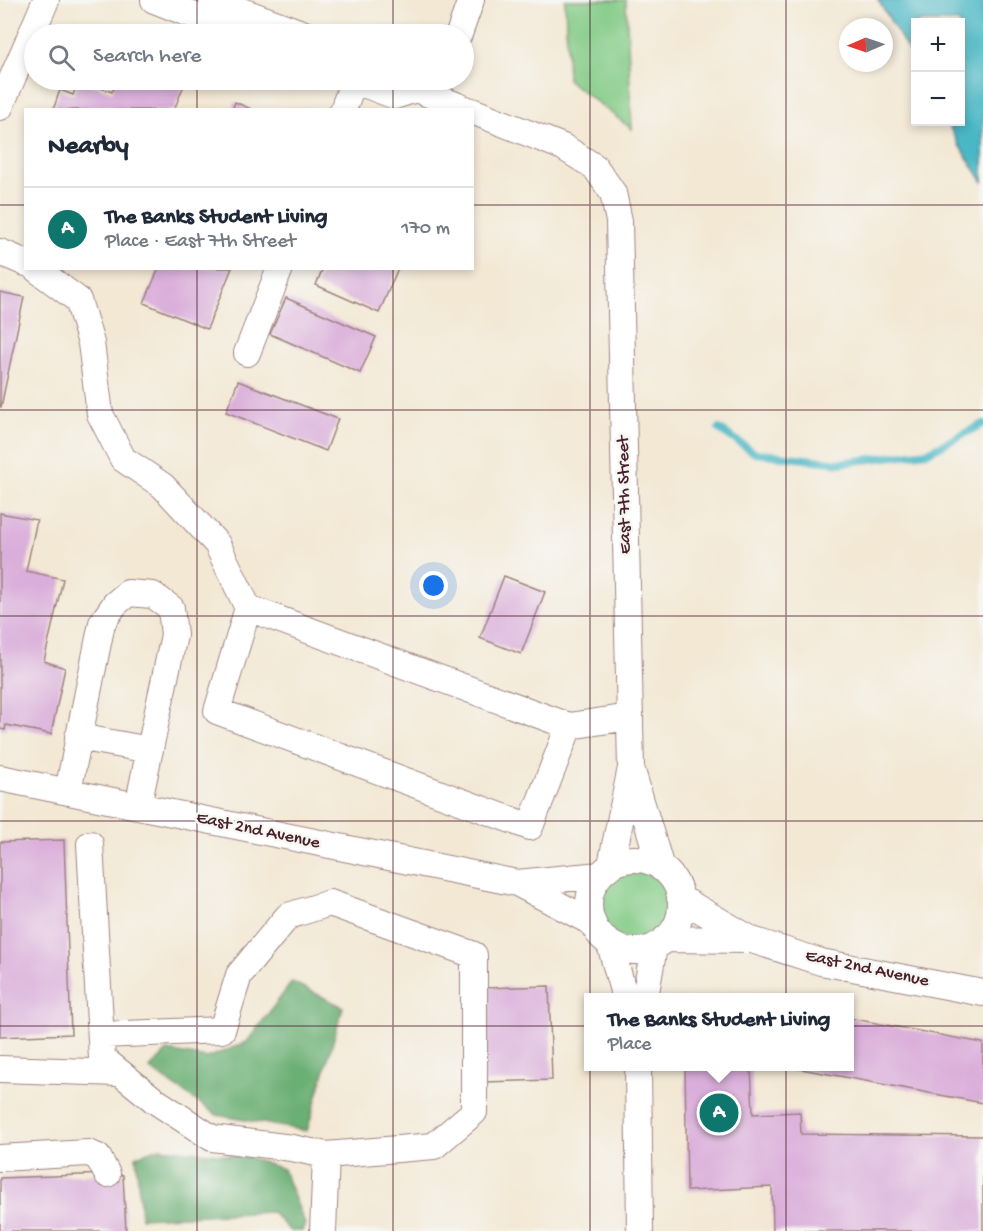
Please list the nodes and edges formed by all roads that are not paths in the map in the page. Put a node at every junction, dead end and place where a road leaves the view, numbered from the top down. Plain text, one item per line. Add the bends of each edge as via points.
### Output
1 (46, 0) edge
2 (154, 0) edge
3 (212, 0) edge
4 (471, 0) edge
5 (36, 24) edge
6 (215, 24) edge
7 (277, 24) edge
8 (463, 24) edge
9 (24, 51) edge
10 (350, 90) edge
11 (379, 90) edge
12 (414, 90) edge
13 (434, 90) edge
14 (0, 107) edge
15 (344, 108) edge
16 (465, 108) edge
17 (474, 112) edge
18 (0, 252) edge
19 (24, 262) edge
20 (38, 270) edge
21 (279, 270) edge
22 (247, 353) dead end
23 (248, 608) junction
24 (630, 717) junction
25 (569, 726) junction
26 (78, 737) junction
27 (150, 750) junction
28 (631, 768) junction
29 (0, 778) edge
30 (68, 791) junction
31 (138, 806) junction
32 (90, 844) dead end
33 (661, 868) junction
34 (605, 870) junction
35 (517, 884) junction
36 (680, 898) junction
37 (592, 923) junction
38 (752, 940) junction
39 (660, 943) junction
40 (610, 944) junction
41 (624, 993) edge
42 (646, 993) edge
43 (983, 993) edge
44 (101, 1035) junction
45 (0, 1069) edge
46 (638, 1071) edge
47 (120, 1072) junction
48 (326, 1155) junction
49 (0, 1158) edge
50 (106, 1174) dead end
51 (323, 1231) edge
52 (640, 1231) edge

1 - 5 street
2 - 6 street
3 - 7 street
4 - 8 street
9 - 14 street
10 - 15 street
11 - 12 street via 395,96
13 - 16 street
17 - 24 street, East 7th Street via 563,147 596,167 613,193 619,221
18 - 19 street
20 - 23 street via 78,300 91,343 100,414 123,459 163,486 217,544
21 - 22 street
23 - 25 street
23 - 25 street via 217,711 519,823 530,827
24 - 25 street
24 - 28 street, East 7th Street
26 - 27 street
26 - 27 street via 102,623 128,593 153,595 171,608 174,635
26 - 30 street
27 - 31 street
28 - 33 street, East 7th Street
28 - 34 street, East 7th Street
29 - 30 street, East 2nd Avenue
30 - 31 street, East 2nd Avenue
31 - 35 street, East 2nd Avenue
32 - 44 street
33 - 34 street via 640,859 625,860
33 - 36 street via 676,884
34 - 35 street, East 2nd Avenue
34 - 37 street via 592,888 588,903
35 - 37 street, East 2nd Avenue
36 - 38 street, East 2nd Avenue
36 - 39 street via 676,926
37 - 40 street
38 - 39 street, East 2nd Avenue
38 - 43 street, East 2nd Avenue via 821,962
39 - 40 street via 644,951
39 - 42 street
40 - 41 street
44 - 47 street via 102,1058
44 - 48 street via 222,1030 238,975 288,916 330,903 474,955 474,1112 434,1146
45 - 47 street
46 - 52 street
47 - 48 street via 212,1138
48 - 51 street
49 - 50 street via 88,1153 98,1157

